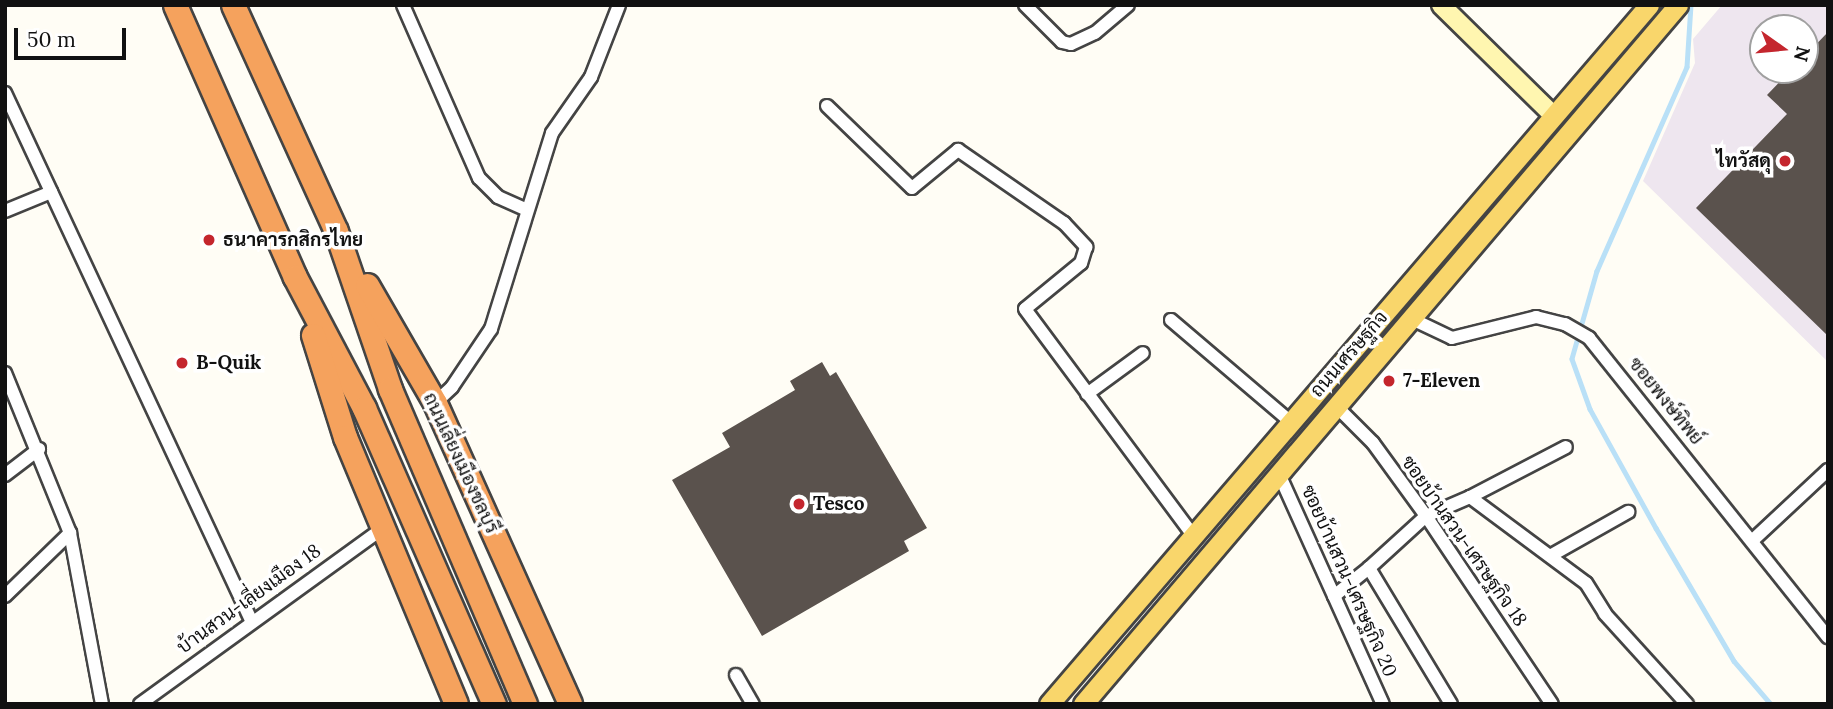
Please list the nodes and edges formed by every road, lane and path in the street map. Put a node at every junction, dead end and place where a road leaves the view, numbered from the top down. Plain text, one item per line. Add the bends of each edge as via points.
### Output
1 (175, 5) edge
2 (233, 5) edge
3 (403, 5) edge
4 (619, 5) edge
5 (1025, 5) edge
6 (1128, 5) edge
7 (1441, 5) edge
8 (1649, 5) edge
9 (1673, 11) edge
10 (5, 93) edge
11 (827, 106) dead end
12 (1555, 116) junction
13 (1571, 130) junction
14 (51, 192) junction
15 (527, 210) junction
16 (5, 211) edge
17 (336, 231) junction
18 (295, 277) junction
19 (1412, 319) junction
20 (1171, 320) dead end
21 (1143, 354) dead end
22 (5, 373) edge
23 (1087, 394) junction
24 (435, 403) junction
25 (1336, 406) junction
26 (1291, 422) junction
27 (1566, 447) dead end
28 (39, 449) junction
29 (1828, 470) edge
30 (1279, 474) junction
31 (5, 475) edge
32 (1470, 497) junction
33 (1628, 512) dead end
34 (1426, 516) junction
35 (383, 528) junction
36 (70, 533) junction
37 (1193, 535) junction
38 (1753, 540) junction
39 (1550, 556) junction
40 (1369, 569) junction
41 (5, 596) edge
42 (1334, 596) junction
43 (251, 620) junction
44 (1828, 637) edge
45 (1078, 670) junction
46 (736, 675) dead end
47 (1098, 687) junction
48 (102, 704) edge
49 (140, 704) edge
50 (456, 704) edge
51 (494, 704) edge
52 (525, 704) edge
53 (569, 704) edge
54 (753, 704) edge
55 (1049, 704) edge
56 (1083, 704) edge
57 (1383, 704) edge
58 (1451, 704) edge
59 (1552, 704) edge
60 (1687, 704) edge

1 - 18 highway
2 - 17 highway, ถนนเลี่ยงเมืองชลบุรี
3 - 15 street via 480,178 498,197
4 - 15 street via 591,77 552,133
5 - 6 street via 1062,42 1071,44 1095,33
7 - 12 street
8 - 12 main road, ถนนเศรษฐกิจ
9 - 13 main road, ถนนเศรษฐกิจ
10 - 14 street
11 - 23 street via 912,188 958,150 1064,223 1086,247 1081,264 1025,309
12 - 13 main road
12 - 26 main road, ถนนเศรษฐกิจ
13 - 19 main road, ถนนเศรษฐกิจ
14 - 16 street
14 - 43 street
15 - 24 street via 491,329 452,387
17 - 24 highway, ถนนเลี่ยงเมืองชลบุรี
17 - 52 highway, ถนนเลี่ยงเมืองชลบุรี via 390,389
18 - 35 highway via 345,437
18 - 51 highway via 364,408
19 - 25 main road, ถนนเศรษฐกิจ
19 - 38 street, ซอยพงษ์ทิพย์ via 1452,338 1536,317 1565,324 1589,338
20 - 26 street
21 - 23 street
22 - 28 street
23 - 37 street
24 - 53 highway, ถนนเลี่ยงเมืองชลบุรี
25 - 30 main road, ถนนเศรษฐกิจ
25 - 34 street, ซอยบ้านสวน-เศรษฐกิจ 18 via 1373,443
26 - 37 main road, ถนนเศรษฐกิจ
27 - 32 street
28 - 31 street
28 - 36 street
29 - 38 street
30 - 42 street, ซอยบ้านสวน-เศรษฐกิจ 20
30 - 47 main road, ถนนเศรษฐกิจ
32 - 34 street
32 - 39 street
33 - 39 street
34 - 40 street
34 - 59 street, ซอยบ้านสวน-เศรษฐกิจ 18
35 - 43 street, บ้านสวน-เลี่ยงเมือง 18
35 - 50 highway
36 - 41 street
36 - 48 street
37 - 45 main road, ถนนเศรษฐกิจ
38 - 44 street, ซอยพงษ์ทิพย์
39 - 60 street via 1586,583 1605,614
40 - 42 street
40 - 58 street
42 - 57 street, ซอยบ้านสวน-เศรษฐกิจ 20
43 - 49 street, บ้านสวน-เลี่ยงเมือง 18
45 - 47 main road
45 - 55 main road, ถนนเศรษฐกิจ
46 - 54 street
47 - 56 main road, ถนนเศรษฐกิจ

